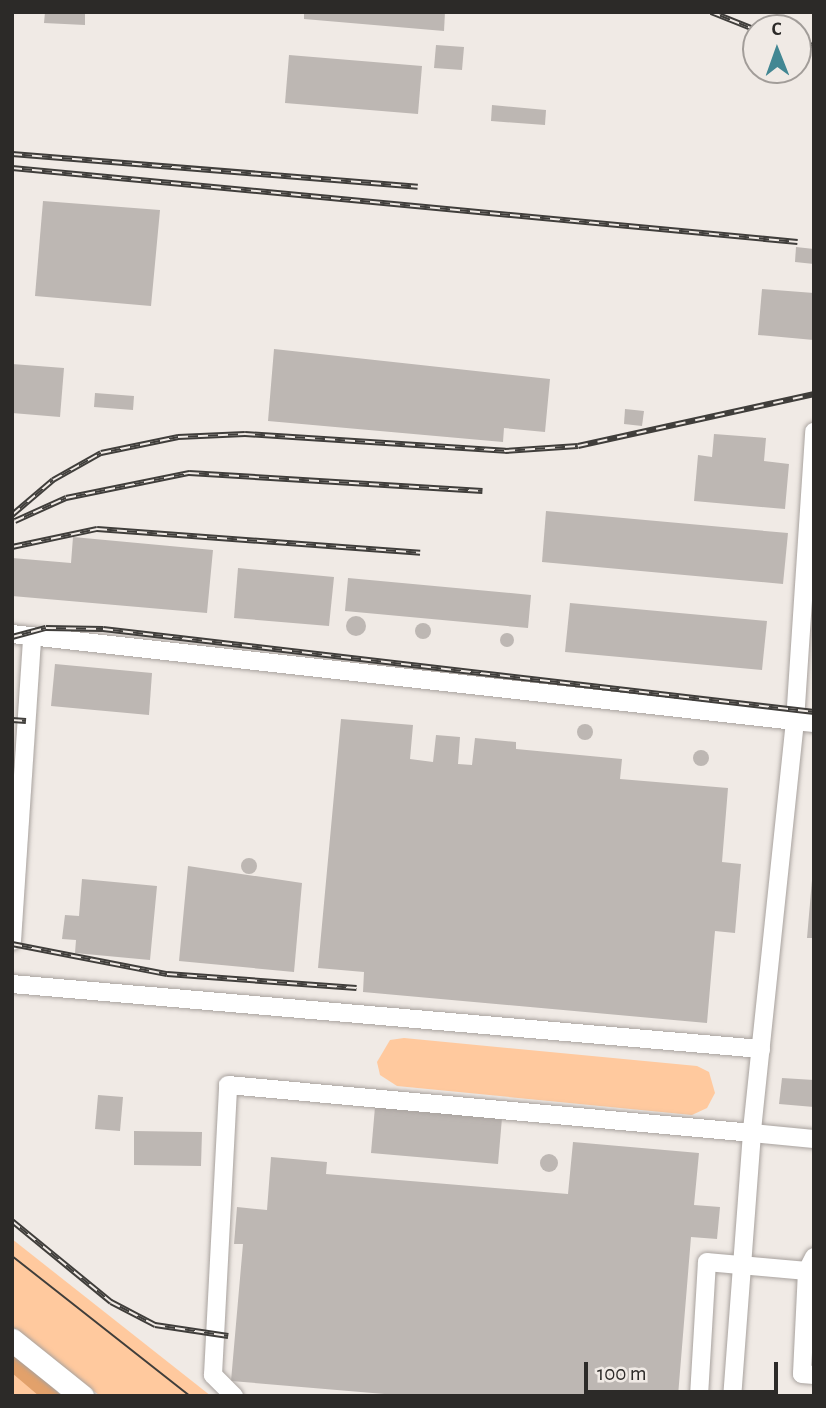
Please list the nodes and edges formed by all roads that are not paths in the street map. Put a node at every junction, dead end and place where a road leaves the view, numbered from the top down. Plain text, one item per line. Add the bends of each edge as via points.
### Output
1 (814, 432) edge
2 (12, 634) edge
3 (32, 637) junction
4 (795, 721) junction
5 (814, 723) edge
6 (12, 941) edge
7 (12, 984) edge
8 (761, 1049) junction
9 (752, 1133) junction
10 (814, 1139) edge
11 (810, 1264) edge
12 (742, 1266) junction
13 (12, 1340) edge
14 (814, 1375) edge
15 (82, 1396) edge
16 (234, 1396) edge
17 (699, 1396) edge
18 (732, 1396) edge

1 - 4 street
2 - 3 street
3 - 4 street
3 - 6 street
4 - 5 street
4 - 8 street
7 - 8 street
8 - 9 street
9 - 10 street
9 - 12 street
9 - 16 street via 228,1085 214,1375
11 - 12 street
11 - 14 street via 802,1374
12 - 17 street via 707,1262
12 - 18 street
13 - 15 main road

